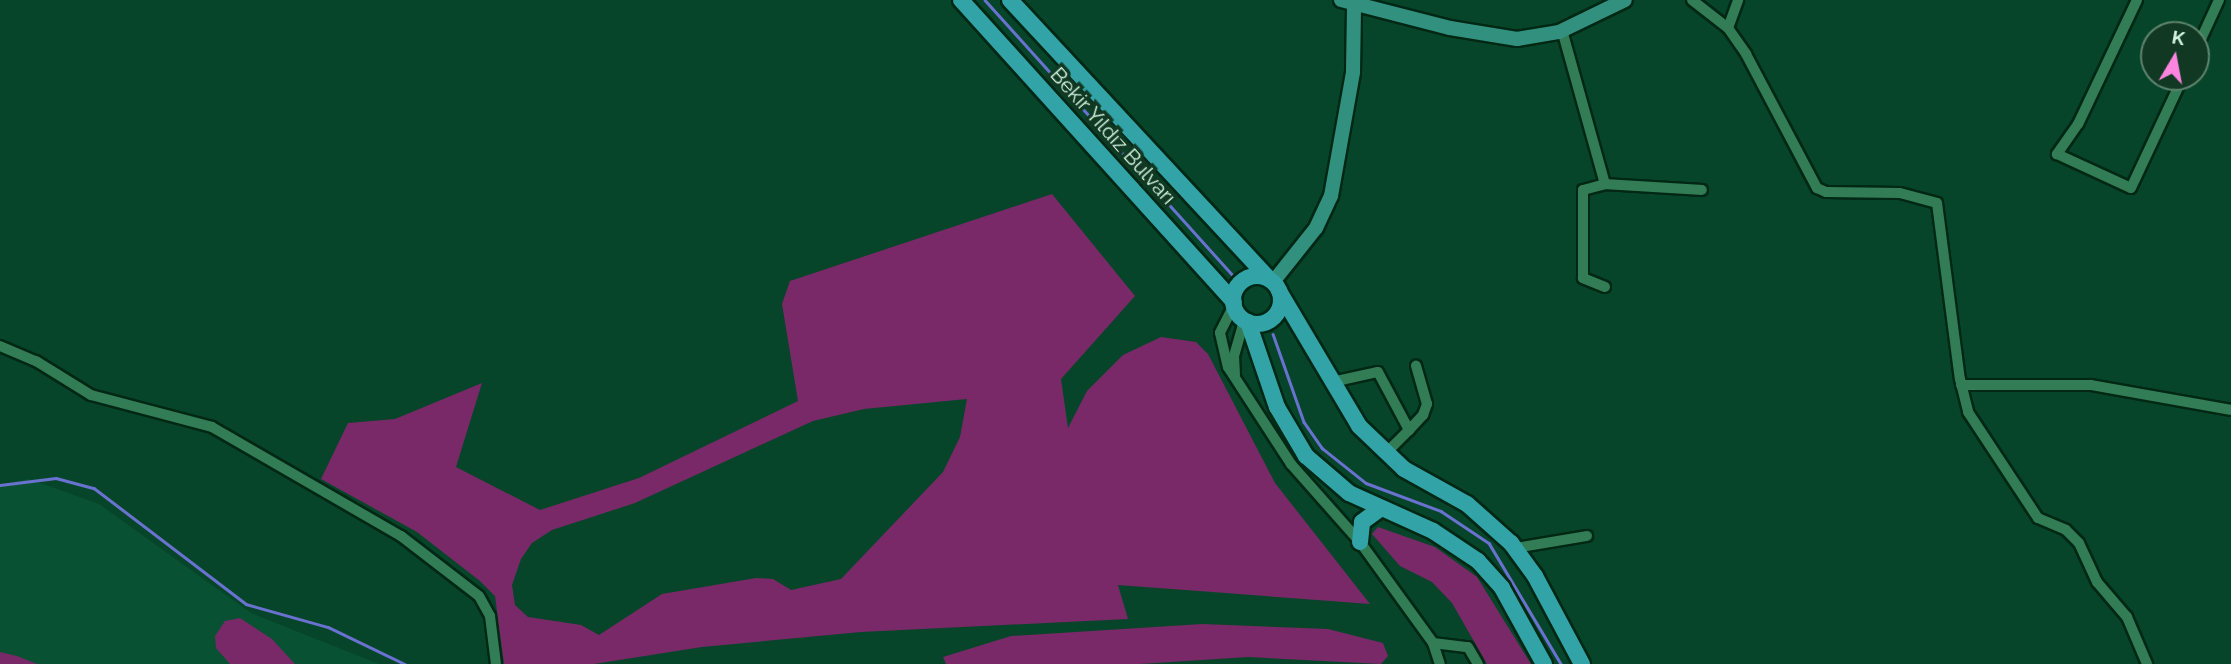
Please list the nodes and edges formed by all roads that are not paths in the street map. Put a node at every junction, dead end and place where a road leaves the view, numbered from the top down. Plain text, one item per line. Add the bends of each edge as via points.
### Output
1 (961, 0) edge
2 (1010, 0) edge
3 (1625, 0) edge
4 (1692, 0) edge
5 (1738, 0) edge
6 (2137, 0) edge
7 (2219, 0) edge
8 (1348, 3) edge
9 (2209, 21) edge
10 (1728, 28) junction
11 (1562, 30) junction
12 (2176, 91) edge
13 (1605, 184) junction
14 (1702, 190) dead end
15 (1274, 284) junction
16 (1605, 287) dead end
17 (1234, 303) junction
18 (1246, 321) junction
19 (0, 346) edge
20 (1416, 366) dead end
21 (1236, 379) junction
22 (1332, 382) junction
23 (1961, 385) junction
24 (2231, 410) edge
25 (1409, 430) junction
26 (1385, 454) junction
27 (1380, 509) junction
28 (1587, 536) dead end
29 (1360, 542) junction
30 (1515, 548) junction
31 (1433, 642) junction
32 (496, 664) edge
33 (1440, 664) edge
34 (1478, 664) edge
35 (1544, 664) edge
36 (1582, 664) edge
37 (2147, 664) edge

1 - 17 main road, Bekir Yıldız Bulvarı
2 - 15 main road, Bekir Yıldız Bulvarı
3 - 11 street
4 - 10 street
5 - 10 street
6 - 12 street via 2078,124 2057,154 2131,188
7 - 9 street
8 - 11 street via 1487,36 1528,39
8 - 15 street via 1353,72 1334,187 1316,228
10 - 23 street via 1764,84 1817,188 1900,193 1939,205
11 - 13 street
13 - 14 street
13 - 16 street via 1586,188 1581,194 1583,278
15 - 17 main road via 1253,277 1243,281
15 - 18 main road via 1275,316 1262,324
15 - 22 main road, Bekir Yıldız Bulvarı
17 - 18 main road
17 - 21 street via 1220,340
18 - 21 street via 1234,356
18 - 27 main road via 1277,407 1297,444 1337,485
19 - 32 street via 36,361 91,395 212,427 379,521 479,596 491,623
20 - 25 street via 1426,407
21 - 29 street via 1291,464
22 - 25 street via 1377,372
22 - 26 main road, Bekir Yıldız Bulvarı via 1359,426
23 - 24 street via 2091,385
23 - 37 street via 1980,434 2038,518 2066,530 2080,543 2097,582 2127,617
25 - 26 street
26 - 30 main road, Bekir Yıldız Bulvarı via 1478,512
27 - 29 main road via 1362,522
27 - 35 main road via 1446,537 1478,561 1502,588
28 - 30 street
29 - 31 street
30 - 36 main road, Bekir Yıldız Bulvarı
31 - 33 street
31 - 34 street via 1468,647

